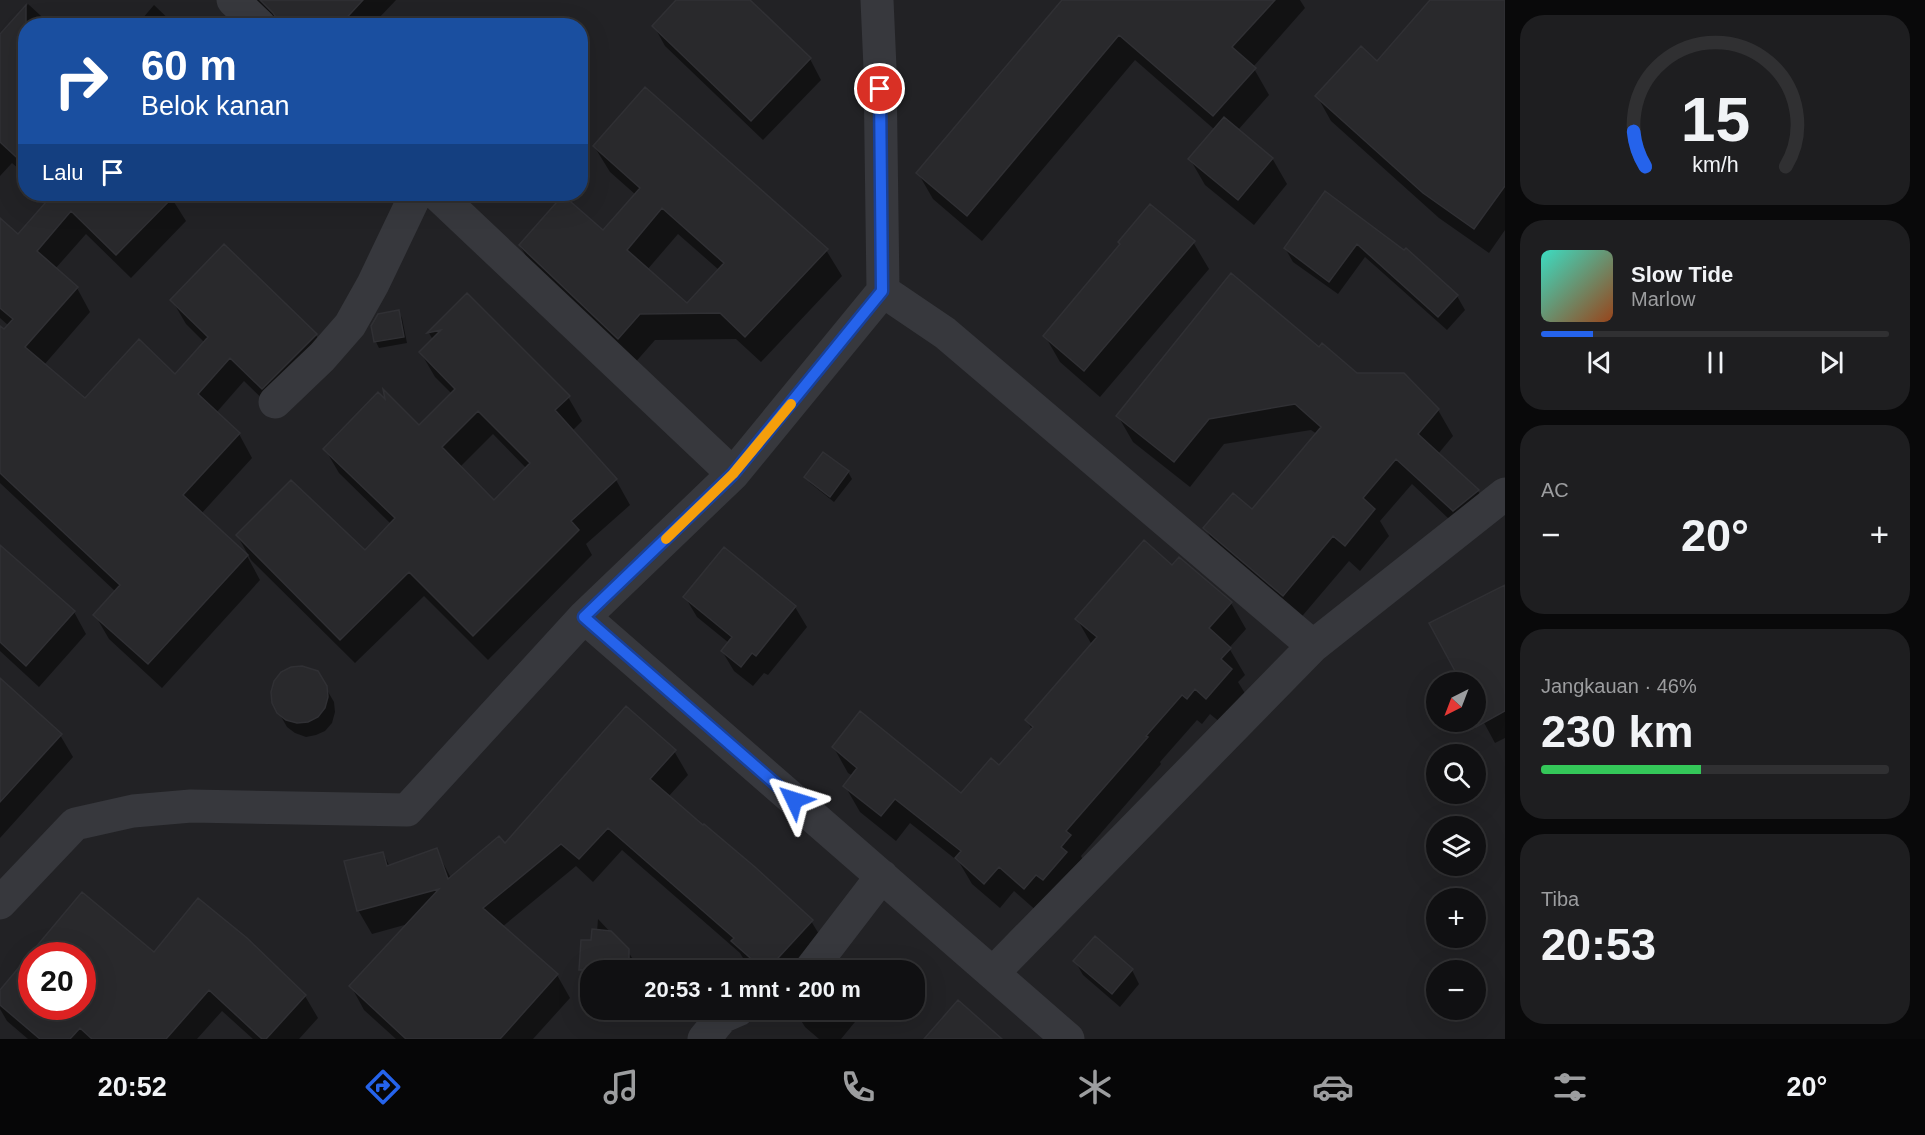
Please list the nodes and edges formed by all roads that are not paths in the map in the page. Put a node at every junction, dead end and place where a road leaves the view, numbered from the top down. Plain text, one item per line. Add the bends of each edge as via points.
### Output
1 (233, 0) edge
2 (877, 0) edge
3 (252, 18) edge
4 (413, 201) edge
5 (444, 201) edge
6 (882, 291) junction
7 (274, 402) dead end
8 (733, 474) junction
9 (1505, 494) edge
10 (584, 617) junction
11 (1313, 646) junction
12 (882, 876) junction
13 (0, 903) edge
14 (818, 960) edge
15 (993, 973) junction
16 (720, 1020) edge
17 (704, 1039) edge
18 (1068, 1039) edge

1 - 3 lane
2 - 6 lane
4 - 7 lane via 350,325
5 - 8 lane
6 - 8 lane
6 - 11 lane via 945,333
8 - 10 lane
9 - 11 lane
10 - 12 lane
10 - 13 lane via 407,810 191,806 133,811 75,824
11 - 15 lane
12 - 14 lane
12 - 15 lane
15 - 18 lane
16 - 17 lane

